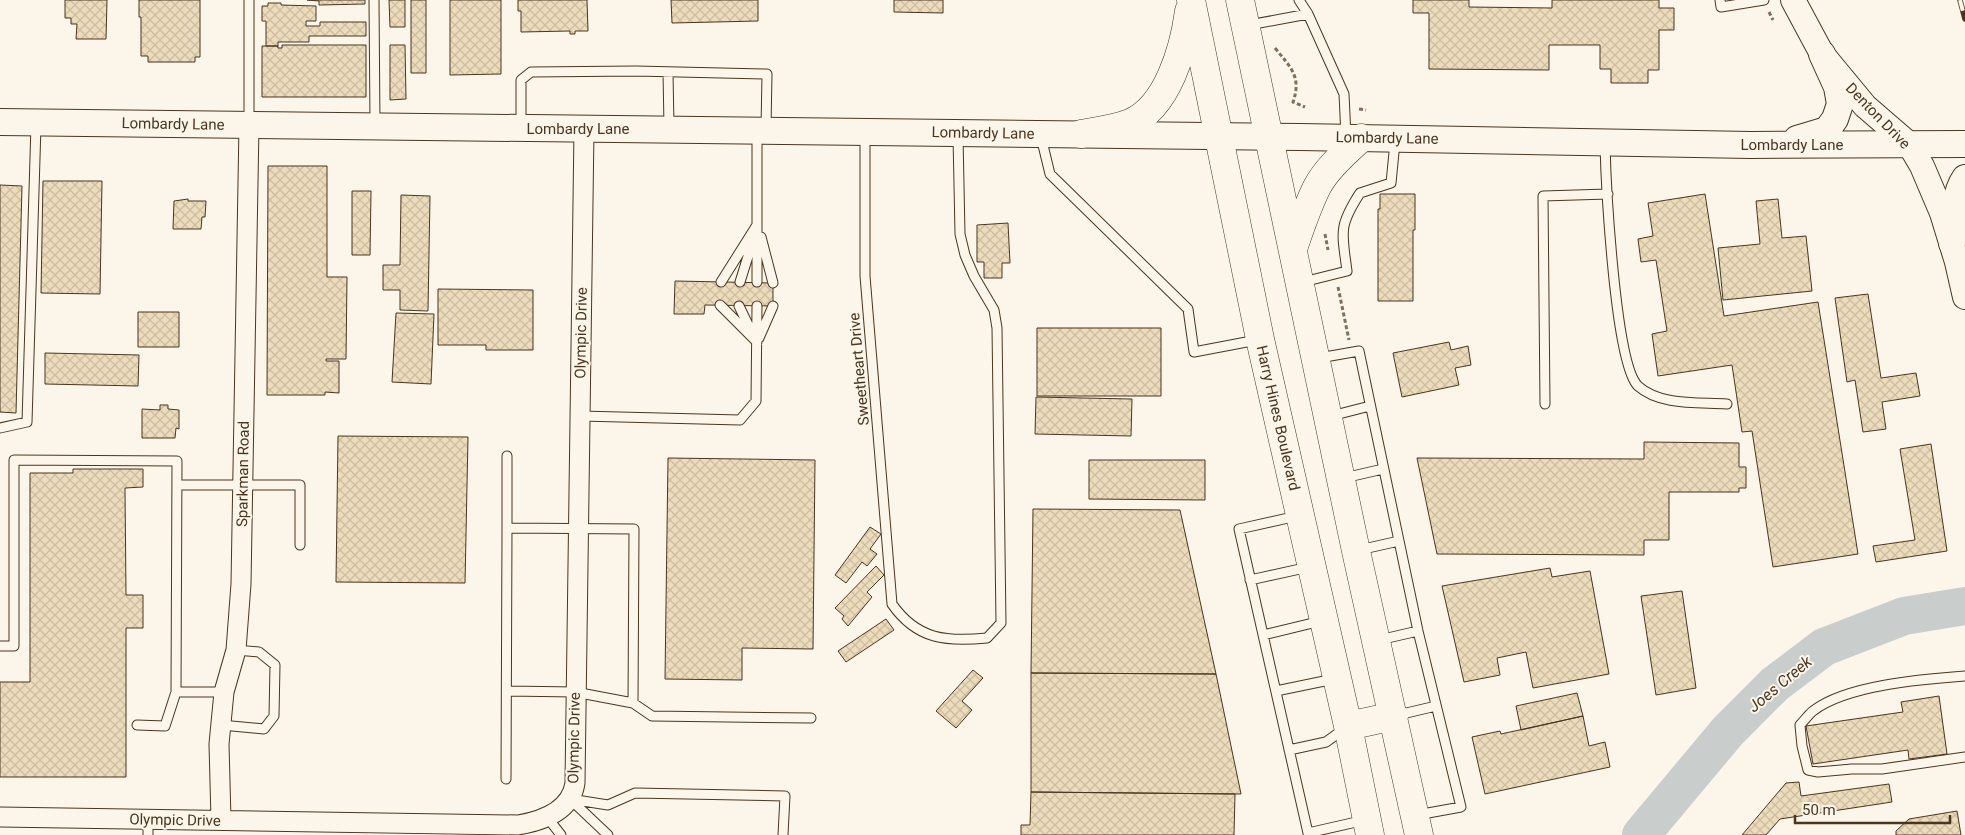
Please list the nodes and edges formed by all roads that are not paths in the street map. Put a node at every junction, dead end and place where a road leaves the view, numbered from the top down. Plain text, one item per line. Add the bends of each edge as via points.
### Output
1 (250, 0) edge
2 (374, 0) edge
3 (1191, 0) edge
4 (1299, 0) edge
5 (1720, 0) edge
6 (1764, 0) edge
7 (1793, 0) edge
8 (1308, 14) junction
9 (1252, 16) edge
10 (1822, 54) junction
11 (668, 72) junction
12 (0, 122) edge
13 (36, 122) junction
14 (249, 125) junction
15 (375, 126) junction
16 (521, 128) junction
17 (584, 129) junction
18 (670, 130) junction
19 (762, 131) junction
20 (865, 132) junction
21 (958, 133) junction
22 (1040, 134) junction
23 (1081, 134) junction
24 (1218, 136) junction
25 (1268, 137) junction
26 (1353, 138) junction
27 (1396, 139) junction
28 (1605, 142) junction
29 (1909, 144) junction
30 (1965, 144) edge
31 (1751, 145) junction
32 (1965, 178) edge
33 (1608, 194) junction
34 (758, 224) junction
35 (1952, 243) junction
36 (1293, 250) junction
37 (721, 282) dead end
38 (740, 282) dead end
39 (757, 282) dead end
40 (773, 283) dead end
41 (1300, 283) junction
42 (1965, 297) edge
43 (720, 305) dead end
44 (739, 306) dead end
45 (757, 306) dead end
46 (773, 306) dead end
47 (1260, 339) junction
48 (757, 342) junction
49 (1316, 358) junction
50 (1545, 404) dead end
51 (1727, 404) dead end
52 (1370, 406) junction
53 (580, 416) junction
54 (1329, 416) junction
55 (0, 428) edge
56 (507, 456) dead end
57 (1383, 469) junction
58 (1341, 478) junction
59 (177, 485) junction
60 (243, 486) junction
61 (1300, 515) junction
62 (507, 528) junction
63 (578, 528) junction
64 (1399, 541) junction
65 (300, 545) dead end
66 (1356, 550) junction
67 (1312, 566) junction
68 (1250, 580) junction
69 (1324, 621) junction
70 (1418, 631) junction
71 (1263, 635) junction
72 (1378, 640) junction
73 (0, 646) edge
74 (236, 650) junction
75 (1965, 676) edge
76 (1337, 679) junction
77 (507, 691) junction
78 (1276, 691) junction
79 (176, 692) junction
80 (224, 692) junction
81 (575, 692) junction
82 (633, 703) junction
83 (1436, 706) junction
84 (1394, 716) junction
85 (811, 718) dead end
86 (137, 725) dead end
87 (221, 725) junction
88 (1348, 726) junction
89 (1289, 750) junction
90 (1965, 757) edge
91 (506, 778) dead end
92 (570, 799) junction
93 (0, 817) edge
94 (547, 818) junction
95 (221, 820) junction
96 (1417, 825) edge
97 (148, 827) edge
98 (1369, 827) edge
99 (561, 835) edge
100 (608, 835) edge
101 (783, 835) edge

1 - 14 lane
2 - 15 lane
3 - 23 main road via 1179,55 1162,95 1131,122
3 - 24 main road, Harry Hines Boulevard
4 - 8 lane
5 - 6 lane via 1721,8
7 - 10 street, Denton Drive
8 - 9 lane
8 - 26 lane via 1344,94
9 - 25 main road
10 - 29 street, Denton Drive via 1865,106
10 - 31 main road via 1837,87 1840,104 1827,130 1802,139
11 - 16 lane via 532,72 521,80
11 - 18 lane
11 - 19 lane via 767,74
12 - 13 main road, Lombardy Lane
13 - 14 main road, Lombardy Lane
13 - 55 lane via 28,422
14 - 15 main road, Lombardy Lane
14 - 60 street, Sparkman Road
15 - 16 main road, Lombardy Lane
16 - 17 main road, Lombardy Lane
17 - 18 main road, Lombardy Lane
17 - 53 street, Olympic Drive
18 - 19 main road, Lombardy Lane
19 - 20 main road, Lombardy Lane
19 - 34 lane
20 - 21 main road, Lombardy Lane
20 - 21 lane, Sweetheart Drive via 865,276 892,604 903,619 937,638 962,640 988,638 1000,622 997,328 994,310 964,255 960,234
21 - 22 main road, Lombardy Lane
22 - 23 main road, Lombardy Lane
22 - 47 lane via 1050,174 1188,310 1194,352
23 - 24 main road, Lombardy Lane
24 - 25 main road, Lombardy Lane
24 - 47 main road, Harry Hines Boulevard
25 - 26 main road, Lombardy Lane
25 - 36 main road
26 - 27 main road, Lombardy Lane
26 - 36 main road via 1318,186
27 - 28 main road, Lombardy Lane
27 - 41 lane via 1391,183 1360,193 1346,215 1342,233 1347,271
28 - 31 main road, Lombardy Lane
28 - 33 lane
29 - 30 main road, Lombardy Lane
29 - 31 main road, Lombardy Lane
29 - 35 street, Denton Drive via 1922,166
32 - 35 main road via 1955,206
33 - 50 lane via 1543,196
33 - 51 lane via 1617,310 1629,369 1638,386 1662,399
34 - 37 lane
34 - 38 lane
34 - 39 lane
34 - 40 lane
35 - 42 street, Denton Drive
36 - 41 main road
41 - 49 main road
43 - 48 lane
44 - 48 lane
45 - 48 lane
46 - 48 lane
47 - 61 main road, Harry Hines Boulevard
48 - 53 lane via 756,401 740,420
49 - 52 lane via 1359,351
49 - 54 main road
52 - 54 lane
52 - 57 lane
53 - 63 street, Olympic Drive
54 - 58 main road
56 - 62 lane
57 - 58 lane
57 - 64 lane
58 - 66 main road
59 - 60 lane
59 - 73 lane via 177,461 14,460 14,646
59 - 79 lane
60 - 65 lane via 300,486
60 - 74 street, Sparkman Road
61 - 67 main road, Harry Hines Boulevard
61 - 68 lane via 1239,529
62 - 63 lane
62 - 77 lane
63 - 81 street, Olympic Drive
63 - 82 lane via 634,529
64 - 66 lane
64 - 70 lane
66 - 72 main road
67 - 68 lane
67 - 69 main road, Harry Hines Boulevard
68 - 71 lane
69 - 71 lane
69 - 76 main road, Harry Hines Boulevard
70 - 72 lane
70 - 83 lane
71 - 78 lane
72 - 84 main road
74 - 80 street, Sparkman Road
74 - 87 lane via 259,652 275,665 274,716 264,729
75 - 90 lane via 1886,686 1840,697 1814,711 1800,725 1808,770 1818,772 1882,769
76 - 78 lane
76 - 88 main road, Harry Hines Boulevard
77 - 81 lane
77 - 91 lane
78 - 89 lane
79 - 80 lane
79 - 86 lane via 165,726
80 - 87 street, Sparkman Road
81 - 82 lane
81 - 92 street, Olympic Drive via 575,783
82 - 85 lane via 652,716
83 - 84 lane
83 - 96 lane via 1461,807
84 - 88 main road
84 - 96 main road
87 - 95 street, Sparkman Road
88 - 89 lane via 1326,742
88 - 98 main road, Harry Hines Boulevard
89 - 98 lane via 1308,833
92 - 94 street, Olympic Drive
92 - 100 lane
92 - 101 lane via 608,805 635,793 785,796
93 - 97 street, Olympic Drive
94 - 95 street, Olympic Drive via 518,825 269,824
94 - 99 lane
95 - 97 street, Olympic Drive

